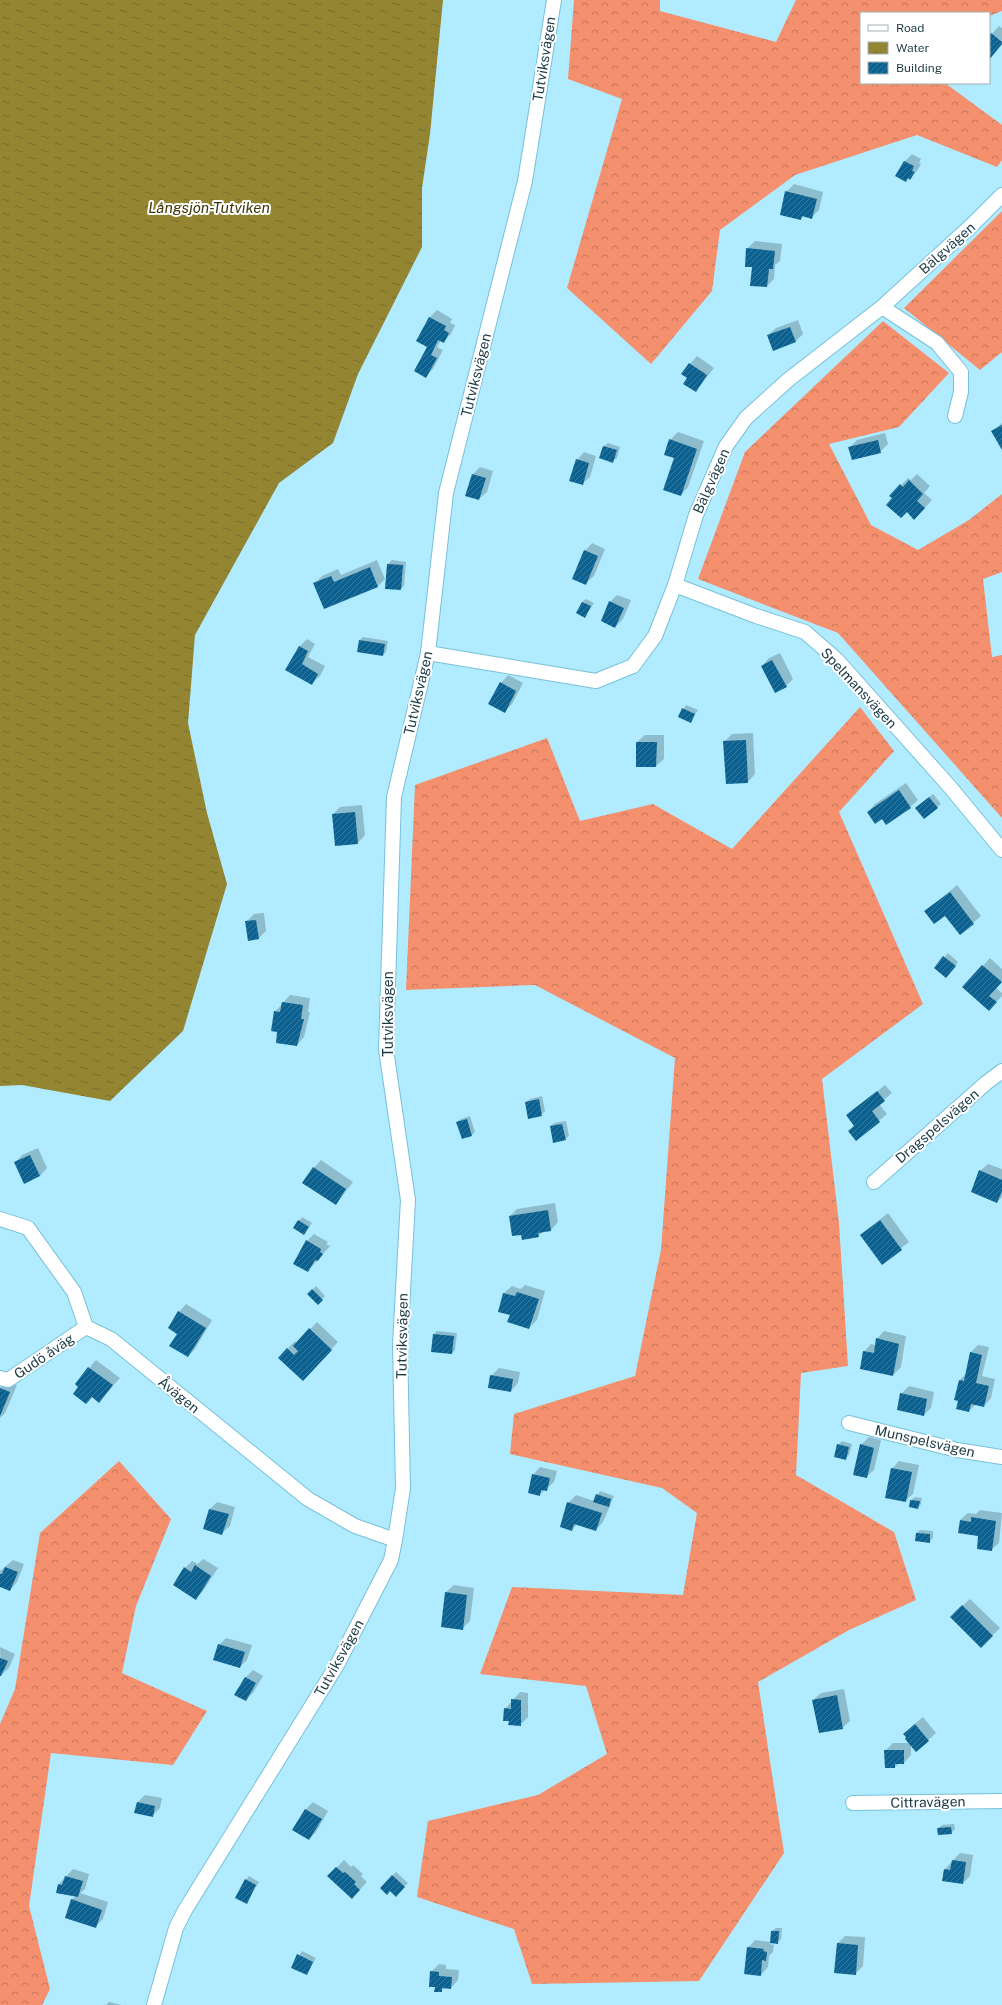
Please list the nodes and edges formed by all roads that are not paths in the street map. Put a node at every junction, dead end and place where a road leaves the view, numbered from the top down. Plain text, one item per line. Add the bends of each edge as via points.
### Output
1 (554, 0) edge
2 (1002, 195) edge
3 (882, 307) junction
4 (955, 416) dead end
5 (675, 585) junction
6 (428, 653) junction
7 (1002, 850) edge
8 (1002, 1071) edge
9 (874, 1182) dead end
10 (0, 1219) edge
11 (86, 1327) junction
12 (0, 1378) edge
13 (849, 1423) dead end
14 (1002, 1457) edge
15 (395, 1540) junction
16 (1002, 1801) edge
17 (853, 1803) dead end
18 (154, 2005) edge

1 - 6 street, Tutviksvägen via 525,181 446,493
2 - 3 street, Bälgvägen
3 - 4 street via 937,344 961,372 962,392
3 - 5 street, Bälgvägen via 788,380 746,418 726,446 696,516
5 - 6 street, Bälgvägen via 655,636 633,666 596,681
5 - 7 street, Spelmansvägen via 805,632 837,660 950,787
6 - 15 street, Tutviksvägen via 394,797 386,1049 408,1200 400,1345 403,1488
8 - 9 street, Dragspelsvägen
10 - 11 street via 28,1228 74,1292
11 - 12 street, Gudö åväg via 8,1380
11 - 15 street, Åvägen via 111,1339 308,1499 355,1526
13 - 14 street, Munspelsvägen via 957,1450
15 - 18 street, Tutviksvägen via 391,1560 337,1665 179,1922
16 - 17 street, Cittravägen

